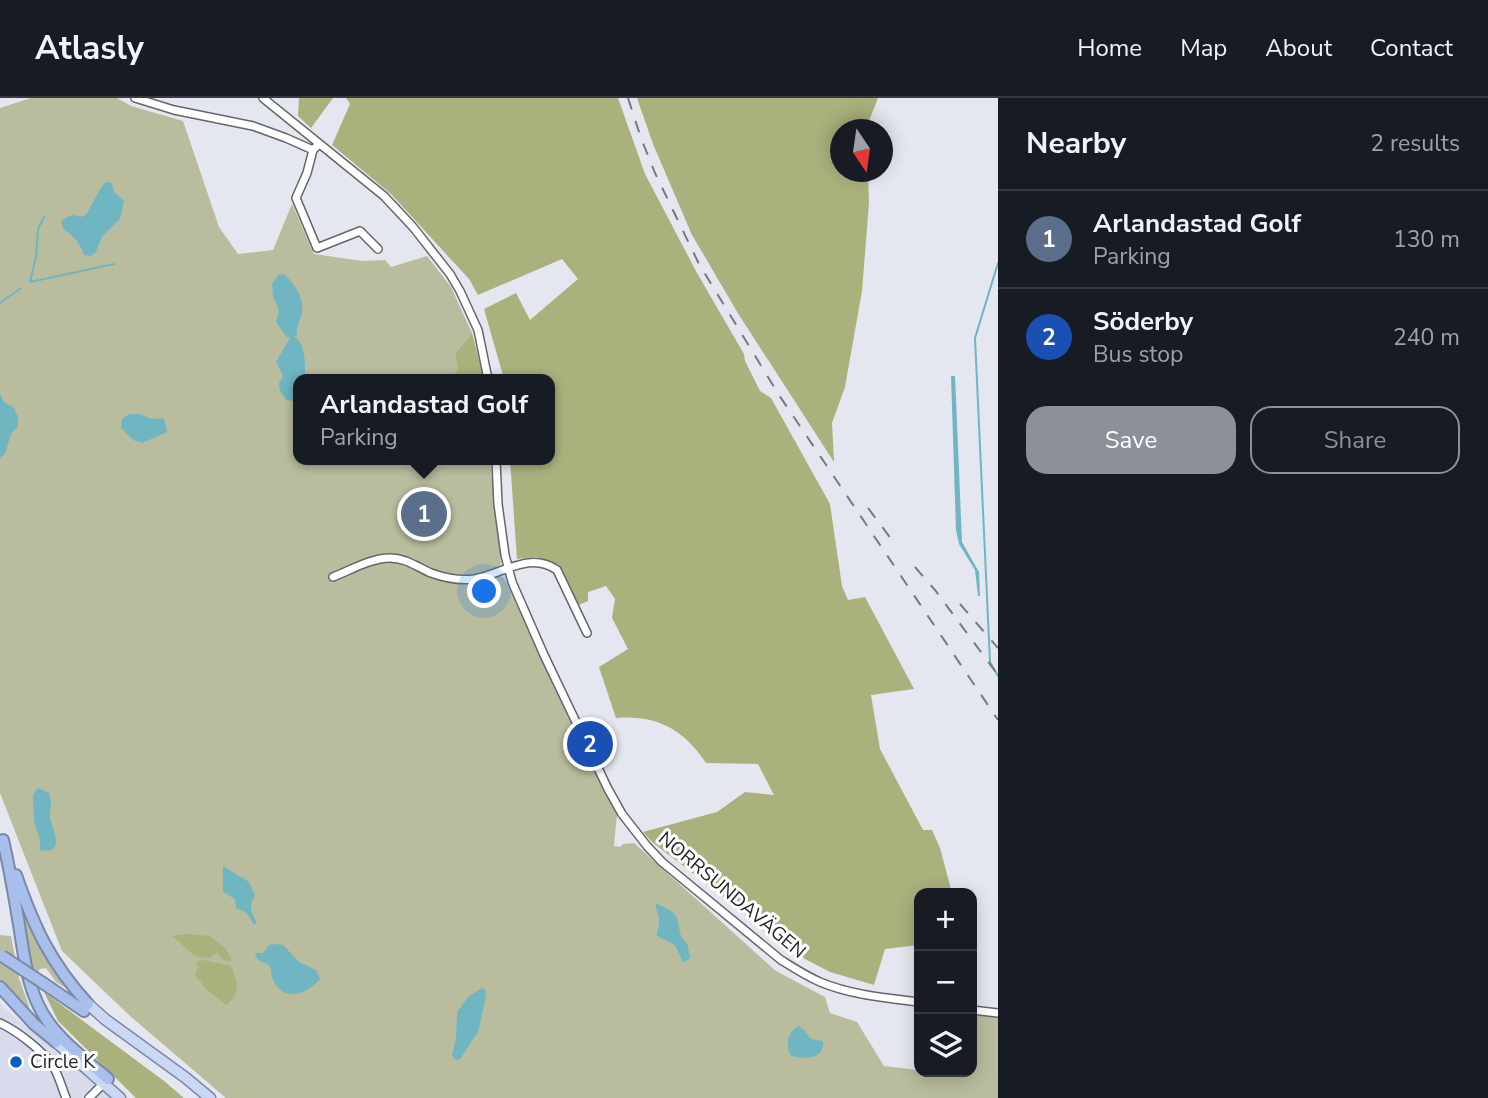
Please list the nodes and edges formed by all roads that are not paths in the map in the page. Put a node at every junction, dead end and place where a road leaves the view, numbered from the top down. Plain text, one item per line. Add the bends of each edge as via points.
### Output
1 (135, 98) edge
2 (263, 98) edge
3 (316, 147) junction
4 (378, 249) dead end
5 (487, 374) edge
6 (496, 465) edge
7 (508, 568) junction
8 (333, 577) dead end
9 (587, 634) dead end
10 (1, 836) edge
11 (0, 853) edge
12 (1, 955) edge
13 (0, 987) edge
14 (914, 1001) edge
15 (86, 1007) junction
16 (977, 1011) edge
17 (998, 1013) edge
18 (0, 1023) edge
19 (56, 1042) junction
20 (106, 1081) junction
21 (66, 1098) edge
22 (89, 1098) edge
23 (120, 1098) edge
24 (129, 1098) edge
25 (208, 1098) edge

1 - 3 street via 253,126
2 - 3 street
3 - 4 street via 296,198 317,248 360,231
3 - 5 street via 384,197 450,274 478,330
6 - 7 street, NORRSUNDAVÄGEN
7 - 8 street via 477,578 451,579 392,558
7 - 9 street via 533,562 557,570
7 - 14 street, NORRSUNDAVÄGEN via 608,789 647,846 800,972 838,988
10 - 15 highway via 38,934
10 - 20 highway via 35,999 56,1032
11 - 19 highway via 24,985
12 - 15 highway, bridge
13 - 19 highway
15 - 25 main road
16 - 17 street
18 - 21 street via 53,1066
19 - 20 main road
20 - 22 street
20 - 23 main road
20 - 24 main road

